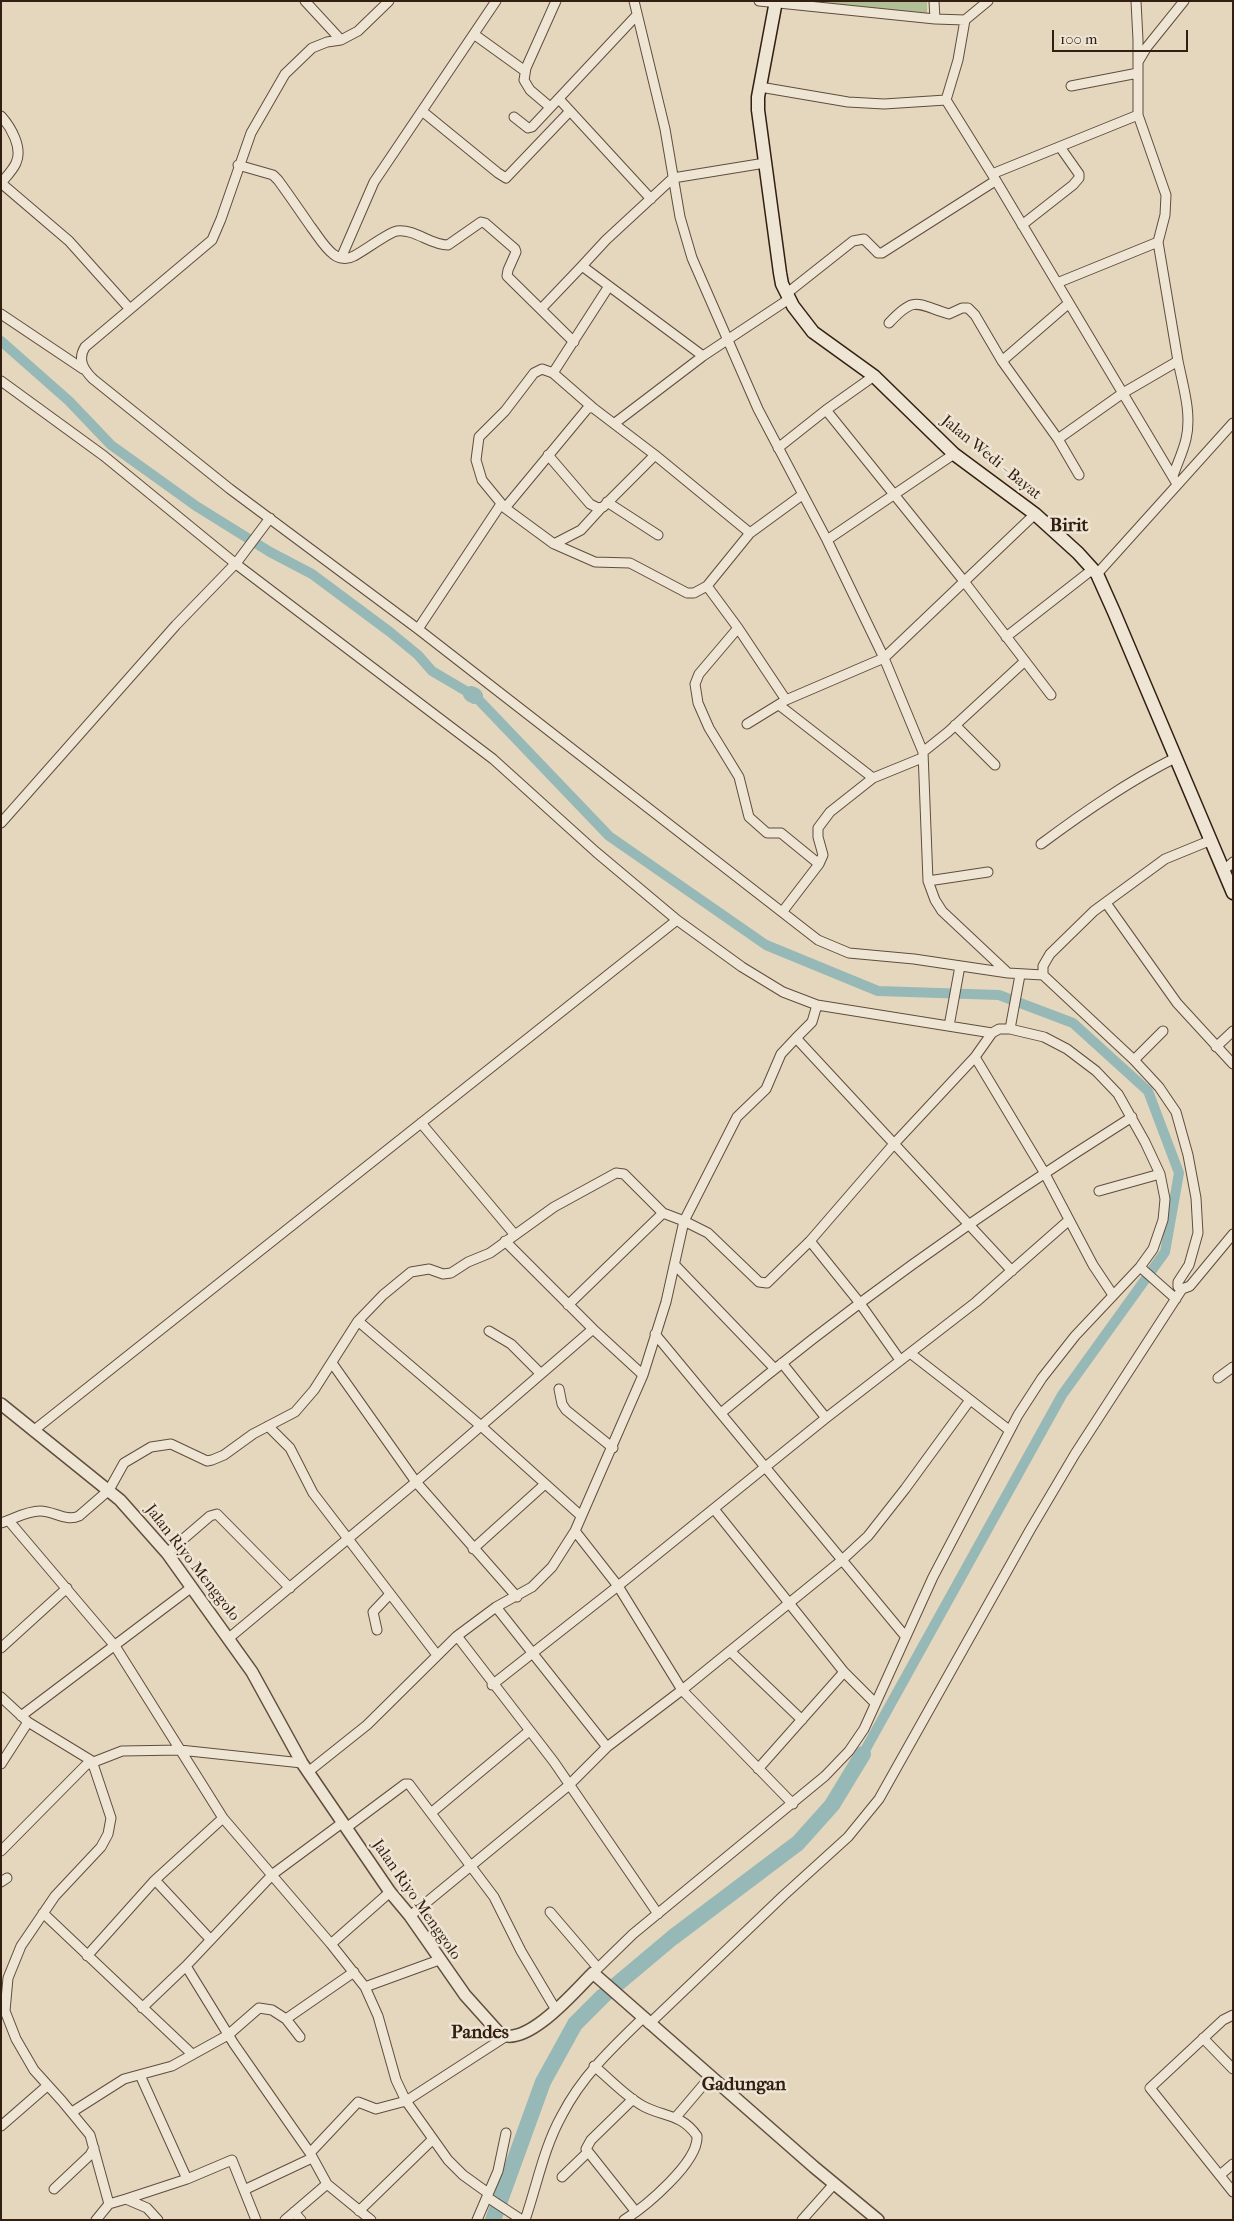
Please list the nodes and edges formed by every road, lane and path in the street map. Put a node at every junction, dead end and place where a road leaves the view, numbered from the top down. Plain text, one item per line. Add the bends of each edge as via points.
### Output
1 (305, 1) edge
2 (389, 1) edge
3 (496, 1) edge
4 (556, 1) edge
5 (634, 1) edge
6 (759, 1) edge
7 (934, 1) edge
8 (988, 1) edge
9 (1136, 1) edge
10 (1184, 1) edge
11 (776, 2) edge
12 (636, 16) junction
13 (935, 19) junction
14 (964, 20) junction
15 (475, 35) junction
16 (341, 40) junction
17 (1138, 62) junction
18 (525, 71) junction
19 (1138, 73) junction
20 (760, 86) junction
21 (1071, 86) dead end
22 (559, 99) junction
23 (946, 100) junction
24 (550, 107) junction
25 (422, 111) junction
26 (570, 111) junction
27 (1138, 115) junction
28 (1, 116) edge
29 (514, 117) dead end
30 (1060, 147) junction
31 (765, 163) junction
32 (238, 165) junction
33 (3, 178) edge
34 (673, 178) junction
35 (994, 178) junction
36 (650, 199) junction
37 (1022, 225) junction
38 (1158, 242) junction
39 (341, 258) junction
40 (582, 266) junction
41 (1057, 283) junction
42 (609, 286) junction
43 (787, 297) junction
44 (1069, 303) junction
45 (129, 308) junction
46 (541, 309) junction
47 (1, 314) edge
48 (889, 323) dead end
49 (726, 340) junction
50 (574, 342) junction
51 (702, 356) junction
52 (1002, 360) junction
53 (1178, 361) junction
54 (83, 368) junction
55 (553, 373) junction
56 (874, 376) junction
57 (1, 381) edge
58 (1123, 393) junction
59 (592, 407) junction
60 (826, 410) junction
61 (1233, 422) edge
62 (615, 423) junction
63 (1058, 439) junction
64 (778, 448) junction
65 (954, 454) junction
66 (548, 455) junction
67 (655, 455) junction
68 (1079, 475) dead end
69 (1175, 480) junction
70 (802, 494) junction
71 (893, 494) junction
72 (605, 504) junction
73 (503, 506) junction
74 (1035, 514) junction
75 (269, 520) junction
76 (750, 533) junction
77 (658, 535) dead end
78 (826, 540) junction
79 (554, 544) junction
80 (236, 563) junction
81 (1095, 572) junction
82 (963, 580) junction
83 (707, 586) junction
84 (738, 628) junction
85 (418, 629) junction
86 (1006, 637) junction
87 (884, 658) junction
88 (1025, 661) junction
89 (1052, 695) dead end
90 (782, 702) junction
91 (747, 724) dead end
92 (955, 725) junction
93 (923, 755) junction
94 (1175, 758) junction
95 (995, 765) dead end
96 (872, 778) junction
97 (1, 823) edge
98 (1209, 841) junction
99 (1041, 844) dead end
100 (818, 864) junction
101 (1228, 867) edge
102 (988, 872) dead end
103 (928, 881) junction
104 (1233, 893) edge
105 (1106, 903) junction
106 (783, 911) junction
107 (677, 920) junction
108 (960, 968) junction
109 (1008, 973) junction
110 (1043, 975) junction
111 (1020, 977) junction
112 (817, 1005) junction
113 (950, 1024) junction
114 (1011, 1025) junction
115 (1163, 1031) dead end
116 (1233, 1031) edge
117 (992, 1033) junction
118 (796, 1038) junction
119 (1216, 1047) junction
120 (975, 1056) junction
121 (1134, 1060) junction
122 (1233, 1064) edge
123 (1132, 1117) junction
124 (421, 1123) junction
125 (893, 1145) junction
126 (1044, 1172) junction
127 (1160, 1174) junction
128 (1099, 1191) dead end
129 (662, 1213) junction
130 (1068, 1220) junction
131 (684, 1221) junction
132 (970, 1225) junction
133 (1233, 1234) edge
134 (515, 1235) junction
135 (810, 1241) junction
136 (505, 1242) junction
137 (675, 1265) junction
138 (1141, 1268) junction
139 (1012, 1271) junction
140 (1182, 1289) junction
141 (1113, 1296) junction
142 (1176, 1298) junction
143 (859, 1302) junction
144 (568, 1305) junction
145 (358, 1321) junction
146 (593, 1329) junction
147 (489, 1331) dead end
148 (655, 1334) junction
149 (910, 1353) junction
150 (900, 1360) junction
151 (332, 1363) junction
152 (778, 1365) junction
153 (1233, 1367) edge
154 (541, 1374) junction
155 (643, 1375) junction
156 (1218, 1378) dead end
157 (559, 1389) dead end
158 (970, 1400) junction
159 (1, 1404) edge
160 (721, 1413) junction
161 (826, 1418) junction
162 (268, 1426) junction
163 (481, 1426) junction
164 (33, 1430) junction
165 (1009, 1430) junction
166 (613, 1448) junction
167 (766, 1466) junction
168 (416, 1482) junction
169 (545, 1484) junction
170 (109, 1490) junction
171 (714, 1509) junction
172 (580, 1515) junction
173 (5, 1522) edge
174 (575, 1531) junction
175 (347, 1539) junction
176 (474, 1549) junction
177 (167, 1553) junction
178 (841, 1561) junction
179 (618, 1586) junction
180 (192, 1587) junction
181 (67, 1588) junction
182 (290, 1588) junction
183 (390, 1594) junction
184 (517, 1597) junction
185 (789, 1603) junction
186 (496, 1607) junction
187 (378, 1630) dead end
188 (457, 1636) junction
189 (905, 1636) junction
190 (229, 1638) junction
191 (115, 1646) junction
192 (1, 1648) edge
193 (730, 1650) junction
194 (437, 1654) junction
195 (534, 1654) junction
196 (844, 1672) junction
197 (492, 1685) junction
198 (682, 1690) junction
199 (1, 1698) edge
200 (875, 1703) junction
201 (25, 1719) junction
202 (802, 1720) junction
203 (528, 1732) junction
204 (606, 1747) junction
205 (180, 1750) junction
206 (93, 1763) junction
207 (1, 1764) edge
208 (305, 1768) junction
209 (758, 1769) junction
210 (568, 1786) junction
211 (793, 1804) junction
212 (431, 1813) junction
213 (223, 1818) junction
214 (344, 1826) junction
215 (1, 1851) edge
216 (471, 1865) junction
217 (273, 1874) junction
218 (155, 1880) junction
219 (390, 1892) junction
220 (550, 1912) dead end
221 (43, 1913) junction
222 (658, 1914) junction
223 (410, 1916) junction
224 (210, 1938) junction
225 (331, 1944) junction
226 (87, 1956) junction
227 (439, 1960) junction
228 (186, 1966) junction
229 (354, 1972) junction
230 (595, 1972) junction
231 (365, 1987) junction
232 (142, 2008) junction
233 (556, 2010) junction
234 (1233, 2015) edge
235 (4, 2016) edge
236 (286, 2019) junction
237 (646, 2021) junction
238 (228, 2035) junction
239 (300, 2037) dead end
240 (505, 2037) junction
241 (1203, 2038) junction
242 (192, 2054) junction
243 (594, 2066) junction
244 (1233, 2069) edge
245 (140, 2075) junction
246 (710, 2077) junction
247 (47, 2086) junction
248 (633, 2099) junction
249 (406, 2101) junction
250 (72, 2112) junction
251 (676, 2117) junction
252 (1, 2126) edge
253 (506, 2133) dead end
254 (432, 2140) junction
255 (94, 2148) junction
256 (588, 2152) junction
257 (311, 2155) junction
258 (1233, 2164) edge
259 (1220, 2175) junction
260 (562, 2177) dead end
261 (187, 2179) junction
262 (327, 2184) junction
263 (834, 2184) junction
264 (54, 2189) dead end
265 (244, 2190) junction
266 (1233, 2192) edge
267 (488, 2196) junction
268 (126, 2199) junction
269 (109, 2204) junction
270 (359, 2211) junction
271 (294, 2212) junction
272 (636, 2212) junction
273 (520, 2218) edge
274 (96, 2220) edge
275 (158, 2220) edge
276 (256, 2220) edge
277 (285, 2220) edge
278 (301, 2220) edge
279 (371, 2220) edge
280 (477, 2220) edge
281 (624, 2220) edge
282 (802, 2220) edge
283 (878, 2220) edge

1 - 16 street
2 - 16 street via 358,31
3 - 15 street
4 - 18 street
5 - 12 street
6 - 11 street
7 - 13 street
8 - 14 street
9 - 17 street
10 - 17 street
11 - 13 street
11 - 20 main road, Jalan Wedi - Bayat
12 - 22 street
12 - 34 street via 665,129
13 - 14 street
14 - 23 street via 956,68
15 - 18 street
15 - 25 street
16 - 32 street via 312,48 285,74 251,133
17 - 19 street
18 - 24 street via 526,84
19 - 21 street
19 - 27 street
20 - 23 street via 848,102 892,104
20 - 31 main road, Jalan Wedi - Bayat via 758,110
22 - 24 street
22 - 26 street
23 - 35 street
24 - 29 street via 530,128
25 - 26 street via 506,178
25 - 39 street via 374,182
26 - 36 street
27 - 30 street
27 - 38 street via 1166,195
28 - 33 street via 14,133 17,151 16,162
30 - 35 street
30 - 37 street via 1079,174 1078,178
31 - 34 street
31 - 43 main road, Jalan Wedi - Bayat via 780,273
32 - 39 street via 278,180 324,244
32 - 45 street via 212,240
33 - 45 street via 69,241
34 - 36 street
34 - 49 street via 683,232
35 - 37 street
35 - 43 street via 882,253 864,239 853,241
36 - 40 street
37 - 41 street
38 - 41 street
38 - 53 street
39 - 46 street via 353,257 397,231 448,245 484,222 515,249 507,275
40 - 42 street
40 - 46 street
41 - 44 street
42 - 50 street
42 - 51 street
43 - 49 street
43 - 56 main road, Jalan Wedi - Bayat via 819,338
44 - 52 street
44 - 58 street
45 - 54 street via 85,347 81,356
46 - 50 street
47 - 54 street
48 - 52 street via 912,304 949,314 968,308
49 - 51 street
49 - 64 street
50 - 55 street
51 - 62 street
52 - 63 street
53 - 58 street
53 - 69 street via 1186,401 1187,431
54 - 75 street
55 - 59 street
55 - 73 street via 542,369 534,373 480,437 476,452 478,469 482,480
56 - 60 street
56 - 65 main road, Jalan Wedi - Bayat
57 - 80 street via 104,456
58 - 63 street
58 - 69 street
59 - 62 street
59 - 66 street
60 - 64 street
60 - 71 street
61 - 69 street
62 - 67 street
63 - 68 street
64 - 70 street
65 - 71 street
65 - 74 main road, Jalan Wedi - Bayat
66 - 72 street via 592,506 598,508
66 - 73 street
67 - 72 street
67 - 76 street
69 - 81 street
70 - 76 street
70 - 78 street
71 - 78 street
71 - 82 street
72 - 77 street
72 - 79 street via 581,530
73 - 79 street
73 - 85 street
74 - 81 main road, Jalan Wedi - Bayat
74 - 82 street
75 - 80 street
75 - 85 street
76 - 83 street
78 - 87 street
79 - 83 street via 595,562 630,563 687,593 694,594
80 - 97 street via 176,625
80 - 107 street via 493,759
81 - 86 street
81 - 94 main road, Jalan Wedi - Bayat
82 - 86 street
82 - 87 street
83 - 84 street
84 - 90 street
84 - 100 street via 699,674 695,684 698,702 709,728 739,777 749,817 767,833 780,833
85 - 106 street
86 - 88 street
87 - 90 street
87 - 93 street
88 - 89 street
88 - 92 street
90 - 91 street
90 - 96 street
92 - 93 street
92 - 95 street
93 - 96 street
93 - 103 street
94 - 98 main road, Jalan Wedi - Bayat
94 - 99 street via 1095,804
96 - 100 street via 846,798 820,825 818,837 823,855
98 - 101 main road, Jalan Wedi - Bayat
98 - 105 street via 1165,859
100 - 106 street
101 - 104 main road, Jalan Wedi - Bayat
102 - 103 street
103 - 109 street via 934,900 942,911
105 - 110 street via 1083,919 1056,947 1043,966
105 - 119 street via 1177,1003
106 - 108 street via 818,940 836,949
107 - 112 street via 768,983
107 - 124 street
108 - 109 street
108 - 113 street
109 - 111 street
110 - 111 street
110 - 121 street
111 - 114 street
112 - 113 street
112 - 118 street via 812,1022
113 - 117 street
114 - 117 street
114 - 123 street via 1067,1049 1110,1083
115 - 121 street
116 - 119 street
117 - 120 street
118 - 125 street
118 - 131 street via 781,1054 766,1089 737,1117
119 - 122 street
120 - 125 street
120 - 126 street
121 - 140 street via 1173,1106 1188,1154 1198,1233 1189,1265 1177,1284
123 - 126 street
123 - 127 street
124 - 134 street
124 - 164 street
125 - 132 street
125 - 135 street
126 - 130 street
126 - 132 street
127 - 128 street
127 - 138 street via 1165,1199 1163,1220 1156,1243
129 - 131 street
129 - 134 street via 624,1174 618,1172 554,1207
129 - 144 street
130 - 139 street
130 - 141 street
131 - 135 street via 708,1233 764,1284
131 - 137 street
132 - 139 street
132 - 143 street
133 - 140 street via 1190,1286
134 - 136 street
135 - 143 street
136 - 144 street
136 - 145 street via 446,1275 429,1269 414,1271 383,1295
137 - 148 street
137 - 152 street
138 - 141 street
138 - 142 street
139 - 149 street
140 - 142 street
141 - 165 street via 1042,1378
142 - 237 street via 1045,1504 879,1799 848,1837
143 - 150 street
143 - 152 street
144 - 146 street
145 - 151 street
145 - 163 street
146 - 154 street
146 - 155 street
147 - 154 street via 511,1344
148 - 155 street
148 - 160 street
149 - 150 street
149 - 158 street
150 - 161 street
151 - 162 street via 300,1408
151 - 168 street
152 - 160 street
152 - 161 street
153 - 156 street
154 - 163 street
155 - 166 street
157 - 166 street via 566,1410
158 - 165 street
158 - 178 street via 878,1525
159 - 164 street, Jalan Riyo Menggolo
160 - 167 street
161 - 167 street
162 - 170 street via 212,1460 171,1444 152,1447 124,1463
162 - 175 street via 290,1448 307,1483
163 - 168 street
163 - 169 street
164 - 170 street, Jalan Riyo Menggolo
165 - 189 street
166 - 172 street
167 - 171 street
167 - 178 street
168 - 175 street
168 - 176 street
169 - 172 street
169 - 176 street
170 - 173 street via 89,1510 74,1518 40,1511
170 - 177 street, Jalan Riyo Menggolo
171 - 179 street
171 - 185 street
172 - 174 street
173 - 181 street
174 - 179 street
174 - 184 street via 546,1575
175 - 182 street
175 - 183 street
176 - 184 street
177 - 180 street, Jalan Riyo Menggolo
177 - 182 street via 210,1516 217,1514
178 - 185 street
178 - 189 street
179 - 195 street
179 - 198 street
180 - 190 street, Jalan Riyo Menggolo
180 - 191 street
181 - 191 street
181 - 192 street
182 - 190 street
183 - 187 street via 373,1612
183 - 194 street
184 - 186 street
185 - 193 street
185 - 196 street
186 - 188 street
186 - 195 street
188 - 194 street
188 - 197 street
189 - 200 street
190 - 208 street, Jalan Riyo Menggolo via 259,1684
191 - 201 street
191 - 205 street
193 - 198 street
193 - 202 street
194 - 208 street via 367,1725
195 - 197 street
195 - 204 street
196 - 200 street
196 - 202 street
197 - 203 street
198 - 204 street
198 - 209 street
199 - 201 street
200 - 211 street via 864,1729 849,1751
201 - 206 street
201 - 207 street
202 - 209 street
203 - 210 street via 554,1762
203 - 212 street
204 - 210 street
205 - 206 street via 128,1750
205 - 208 street
205 - 213 street
206 - 215 street via 86,1765
206 - 221 street via 111,1818 108,1834 101,1847 65,1884
208 - 214 street, Jalan Riyo Menggolo
209 - 211 street
210 - 216 street
210 - 222 street
211 - 222 street
212 - 214 street via 407,1783
212 - 216 street
213 - 217 street
213 - 218 street
214 - 217 street
214 - 219 street, Jalan Riyo Menggolo
216 - 223 street
216 - 233 street via 494,1898
217 - 224 street
217 - 225 street
218 - 224 street
218 - 226 street
219 - 223 street, Jalan Riyo Menggolo
219 - 225 street
220 - 230 street
221 - 226 street
221 - 235 street via 12,1966
222 - 230 street
223 - 227 street, Jalan Riyo Menggolo
224 - 228 street
225 - 229 street
226 - 232 street
227 - 231 street
227 - 240 street, Jalan Riyo Menggolo via 481,2014
228 - 232 street
228 - 238 street
229 - 231 street
229 - 236 street
230 - 233 street
230 - 237 street
231 - 249 street
232 - 242 street
233 - 240 street via 528,2030
234 - 241 street
235 - 247 street via 25,2057
236 - 238 street via 272,2010 259,2008
236 - 239 street
237 - 243 street
237 - 246 street
238 - 242 street
238 - 257 street
240 - 249 street
241 - 244 street
241 - 259 street via 1150,2088
242 - 245 street via 172,2066
243 - 248 street
243 - 273 street via 561,2116
245 - 250 street via 124,2079
245 - 261 street
246 - 251 street
246 - 263 street
247 - 250 street
247 - 252 street
248 - 251 street via 644,2107
248 - 256 street via 591,2140 586,2147
249 - 254 street
249 - 257 street via 376,2109 358,2102
250 - 255 street via 90,2135
251 - 272 street via 697,2136 695,2150 681,2171
253 - 267 street via 498,2171
254 - 267 street via 455,2168
254 - 270 street
255 - 264 street
255 - 269 street
256 - 260 street
256 - 272 street
257 - 262 street
257 - 265 street
258 - 259 street
259 - 266 street
261 - 265 street via 232,2160
261 - 268 street
262 - 270 street
262 - 271 street
263 - 282 street
263 - 283 street
265 - 276 street
267 - 273 street
267 - 280 street
268 - 269 street
268 - 275 street via 147,2208
269 - 274 street
270 - 279 street
271 - 277 street
271 - 278 street
272 - 281 street

